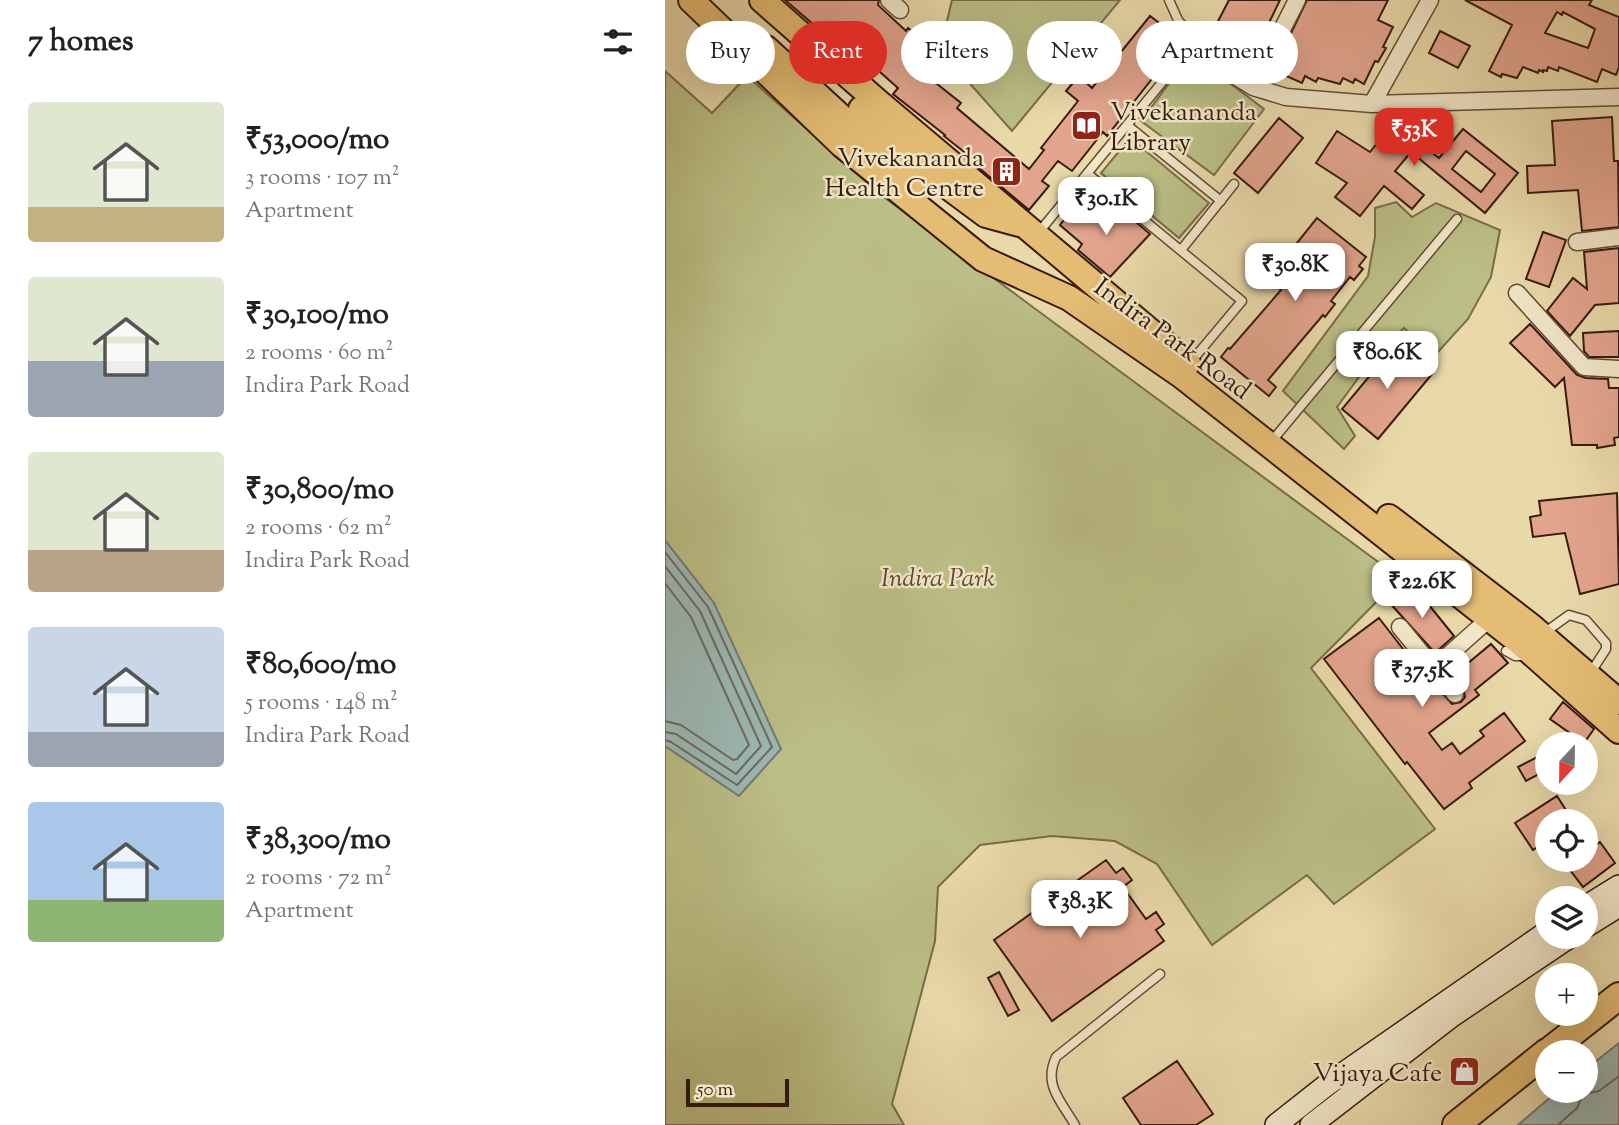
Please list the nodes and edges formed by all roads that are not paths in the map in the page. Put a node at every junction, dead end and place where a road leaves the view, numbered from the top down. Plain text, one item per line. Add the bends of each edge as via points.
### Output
1 (691, 0) edge
2 (715, 0) edge
3 (742, 0) edge
4 (762, 0) edge
5 (1169, 0) edge
6 (1297, 0) edge
7 (1430, 0) edge
8 (1179, 21) edge
9 (1161, 84) edge
10 (1248, 84) edge
11 (1253, 87) junction
12 (1619, 97) edge
13 (1372, 104) junction
14 (1127, 125) junction
15 (1088, 174) junction
16 (1234, 184) dead end
17 (1221, 201) junction
18 (955, 206) junction
19 (1457, 219) dead end
20 (1033, 231) junction
21 (1619, 237) edge
22 (1577, 242) dead end
23 (1181, 250) junction
24 (983, 259) junction
25 (1517, 293) dead end
26 (1619, 369) edge
27 (1185, 370) junction
28 (1272, 440) junction
29 (1400, 626) dead end
30 (1494, 626) junction
31 (1537, 645) junction
32 (1506, 651) dead end
33 (1434, 668) junction
34 (1589, 676) junction
35 (1455, 694) dead end
36 (1619, 702) edge
37 (1619, 731) edge
38 (1619, 886) edge
39 (1598, 899) edge
40 (1619, 906) edge
41 (1598, 919) edge
42 (1535, 940) edge
43 (1552, 949) edge
44 (1160, 974) dead end
45 (1619, 996) edge
46 (1619, 1013) edge
47 (1562, 1040) edge
48 (1585, 1040) edge
49 (1535, 1062) edge
50 (1535, 1080) edge
51 (1075, 1125) edge
52 (1276, 1125) edge
53 (1311, 1125) edge
54 (1456, 1125) edge
55 (1479, 1125) edge

1 - 24 main road, Indira Park Road via 842,145
2 - 18 main road
3 - 18 main road
4 - 20 main road, Indira Park Road
5 - 8 lane
6 - 11 street
7 - 13 street
9 - 14 lane
10 - 11 street
11 - 13 street via 1286,97
12 - 13 street
14 - 15 lane
14 - 17 lane
15 - 20 lane
15 - 23 lane
16 - 17 lane
17 - 23 lane
18 - 20 main road
18 - 24 main road
19 - 28 lane
20 - 27 main road, Indira Park Road
21 - 22 street
23 - 27 lane via 1241,301
24 - 27 main road, Indira Park Road via 1069,299
25 - 26 street via 1584,367
27 - 28 main road, Indira Park Road
28 - 30 main road, Indira Park Road
28 - 31 main road, Indira Park Road via 1398,523
29 - 33 street
30 - 31 main road, Indira Park Road
30 - 33 street
31 - 32 lane via 1522,657
31 - 34 main road, Indira Park Road
31 - 34 lane via 1569,615 1586,621 1606,643
31 - 37 main road, Indira Park Road
33 - 35 street
34 - 36 main road, Indira Park Road
38 - 39 main road
40 - 41 main road
42 - 52 main road
43 - 53 main road via 1452,1016
44 - 51 lane via 1056,1057 1050,1083
45 - 47 highway
46 - 48 highway
49 - 54 highway
50 - 55 highway

